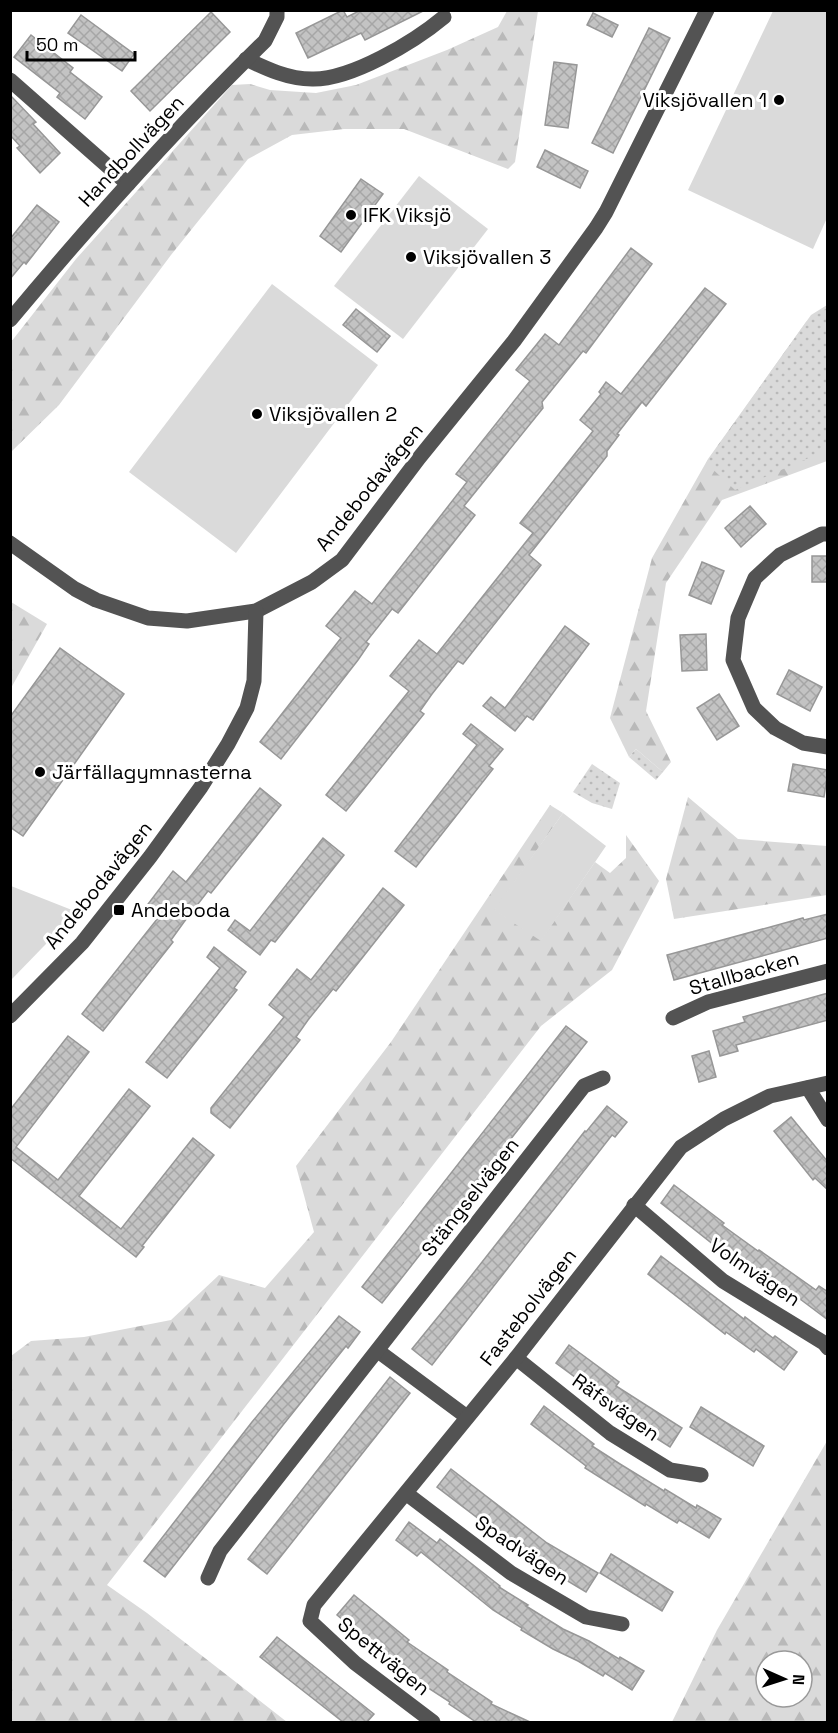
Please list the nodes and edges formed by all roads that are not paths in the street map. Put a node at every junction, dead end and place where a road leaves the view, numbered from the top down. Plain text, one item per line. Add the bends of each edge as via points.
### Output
1 (277, 10) edge
2 (707, 10) edge
3 (444, 17) dead end
4 (246, 59) junction
5 (10, 80) edge
6 (128, 184) junction
7 (10, 320) edge
8 (828, 534) edge
9 (10, 543) edge
10 (256, 611) junction
11 (828, 747) edge
12 (828, 971) edge
13 (10, 1016) edge
14 (673, 1018) dead end
15 (603, 1078) dead end
16 (828, 1083) edge
17 (808, 1088) junction
18 (828, 1120) edge
19 (634, 1206) junction
20 (828, 1348) edge
21 (378, 1352) junction
22 (516, 1358) junction
23 (467, 1417) junction
24 (701, 1475) dead end
25 (407, 1494) junction
26 (208, 1578) dead end
27 (310, 1622) joint
28 (622, 1624) dead end
29 (433, 1722) edge

1 - 4 street, Handbollvägen via 264,41
2 - 10 street, Andebodavägen via 606,212 522,330 342,560 312,582
3 - 4 street via 423,34 357,69 328,78 276,74
4 - 6 street, Handbollvägen
5 - 6 street
6 - 7 street, Handbollvägen
8 - 11 street via 780,555 755,578 738,618 733,660 754,708 774,728 803,743
9 - 10 street via 75,589 148,618 187,621
10 - 13 street, Andebodavägen via 254,681 248,708 228,744 150,858 82,943
12 - 14 street, Stallbacken via 708,1002
15 - 21 street, Stängselvägen via 584,1086
16 - 17 street, Fastebolvägen
17 - 18 street
17 - 19 street, Fastebolvägen via 770,1096 681,1147
19 - 20 street, Volmvägen via 723,1281
19 - 22 street, Fastebolvägen
21 - 23 street
21 - 26 street, Stängselvägen via 220,1551
22 - 23 street, Fastebolvägen
22 - 24 street, Räfsvägen via 610,1433 670,1470
23 - 25 street, Fastebolvägen
25 - 27 street, Fastebolvägen via 314,1605
25 - 28 street, Spadvägen via 511,1573 586,1617
27 - 29 street, Spettvägen via 355,1663

